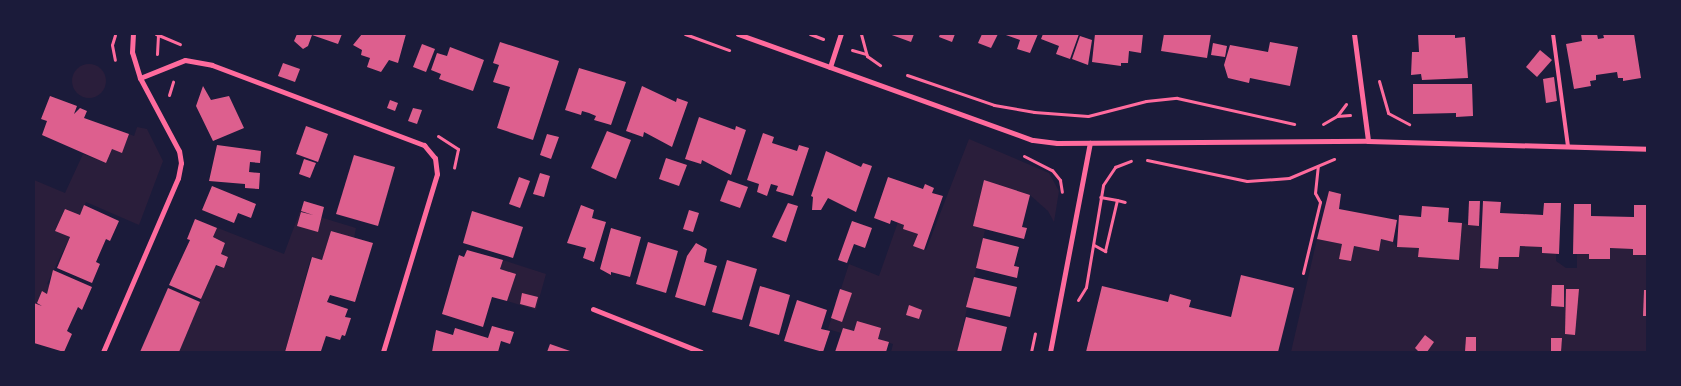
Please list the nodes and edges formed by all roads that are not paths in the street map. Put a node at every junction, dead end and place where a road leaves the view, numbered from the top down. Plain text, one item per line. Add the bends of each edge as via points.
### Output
1 (132, 34) edge
2 (738, 34) edge
3 (841, 34) edge
4 (1354, 34) edge
5 (1553, 34) edge
6 (830, 67) junction
7 (140, 78) junction
8 (1368, 141) junction
9 (1090, 143) junction
10 (1568, 147) junction
11 (1647, 149) edge
12 (593, 309) dead end
13 (103, 352) edge
14 (383, 352) edge
15 (700, 352) edge
16 (1050, 352) edge

1 - 7 street via 132,52
2 - 6 street
3 - 6 street
4 - 8 street
5 - 10 lane
6 - 9 street via 1033,140
7 - 13 street via 179,150 181,163 178,178
7 - 14 street via 185,60 206,63 424,145 435,158 437,174
8 - 9 street
8 - 10 street
9 - 16 street
10 - 11 street
12 - 15 street

